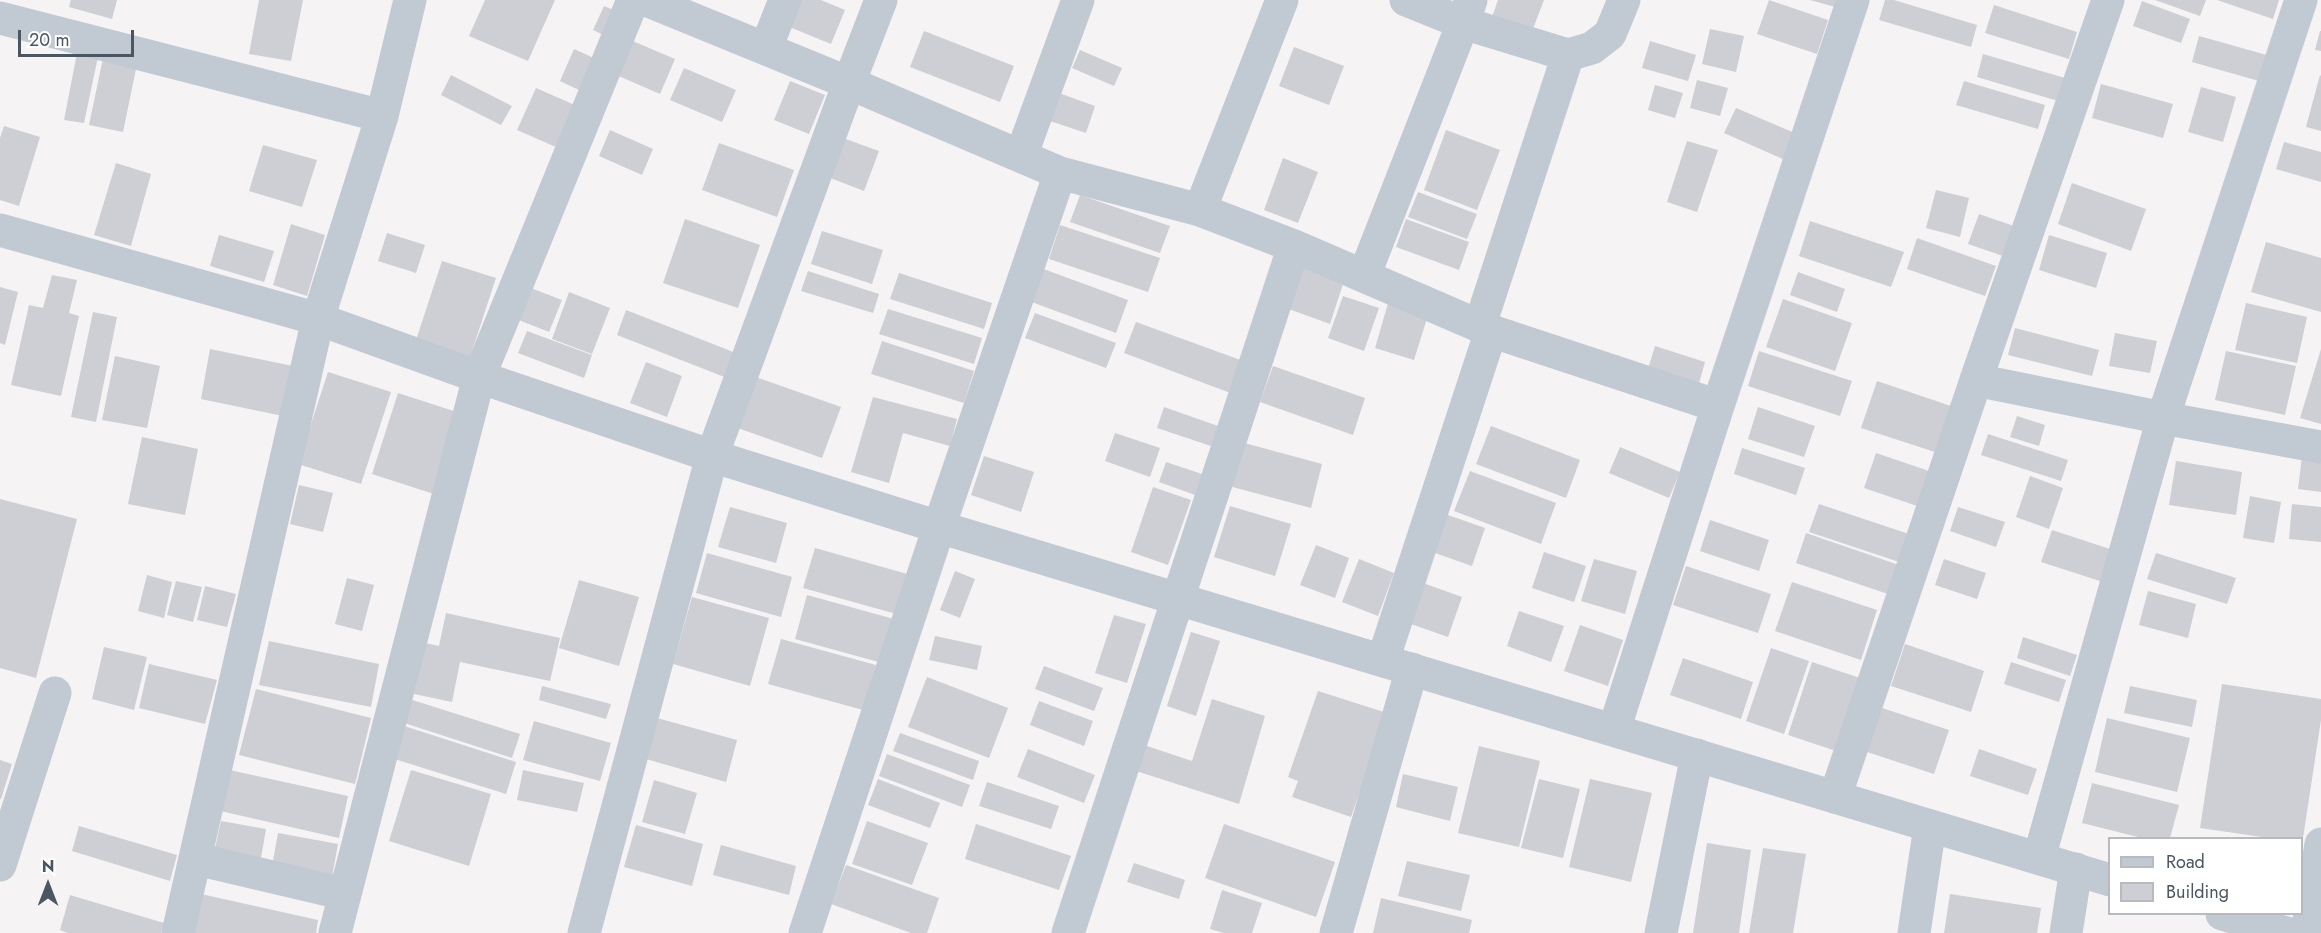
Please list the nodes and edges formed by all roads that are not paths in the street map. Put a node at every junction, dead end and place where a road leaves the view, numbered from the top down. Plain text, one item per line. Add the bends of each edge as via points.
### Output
1 (410, 0) edge
2 (633, 0) edge
3 (646, 0) edge
4 (785, 0) edge
5 (881, 0) edge
6 (1078, 0) edge
7 (1282, 0) edge
8 (1406, 0) edge
9 (1624, 0) edge
10 (1853, 0) edge
11 (2108, 0) edge
12 (2301, 0) edge
13 (1467, 11) edge
14 (0, 18) edge
15 (766, 48) junction
16 (1568, 56) junction
17 (849, 83) junction
18 (382, 116) junction
19 (1021, 156) junction
20 (1060, 173) junction
21 (1200, 210) junction
22 (0, 230) edge
23 (1294, 246) junction
24 (1364, 276) junction
25 (318, 318) junction
26 (1485, 328) junction
27 (479, 377) junction
28 (1976, 380) junction
29 (1718, 406) junction
30 (2163, 418) junction
31 (2321, 447) edge
32 (712, 456) junction
33 (939, 527) junction
34 (1178, 599) junction
35 (1397, 665) junction
36 (55, 693) dead end
37 (1614, 730) junction
38 (1697, 755) junction
39 (1835, 797) junction
40 (1930, 826) junction
41 (2321, 844) edge
42 (2039, 858) junction
43 (196, 859) junction
44 (0, 865) edge
45 (2076, 869) junction
46 (2108, 880) edge
47 (345, 894) junction
48 (2225, 915) edge
49 (178, 933) edge
50 (335, 933) edge
51 (584, 933) edge
52 (805, 933) edge
53 (1068, 933) edge
54 (1336, 933) edge
55 (1661, 933) edge
56 (1914, 933) edge
57 (2066, 933) edge
58 (2287, 933) edge
59 (2307, 933) edge

1 - 18 street
2 - 27 street
3 - 15 street
4 - 15 street
5 - 17 street
6 - 19 street
7 - 21 street
8 - 13 street
9 - 16 street via 1610,34 1592,48
10 - 29 street
11 - 28 street
12 - 30 street
13 - 16 street
13 - 24 street
14 - 18 street
15 - 17 street
16 - 26 street
17 - 19 street
17 - 32 street
18 - 25 street
19 - 20 street
20 - 21 street
20 - 33 street
21 - 23 street
22 - 25 street
23 - 24 street
23 - 34 street
24 - 26 street
25 - 27 street
25 - 43 street
26 - 29 street
26 - 35 street
27 - 32 street
27 - 47 street
28 - 30 street
28 - 39 street
29 - 37 street
30 - 31 street
30 - 42 street
32 - 33 street
32 - 51 street
33 - 34 street
33 - 52 street
34 - 35 street
34 - 53 street
35 - 37 street
35 - 54 street
36 - 44 street
37 - 38 street
38 - 39 street
38 - 55 street
39 - 40 street
40 - 42 street
40 - 56 street
41 - 59 street
42 - 45 street
43 - 47 street
43 - 49 street
45 - 46 street
45 - 57 street
47 - 50 street
48 - 58 street

